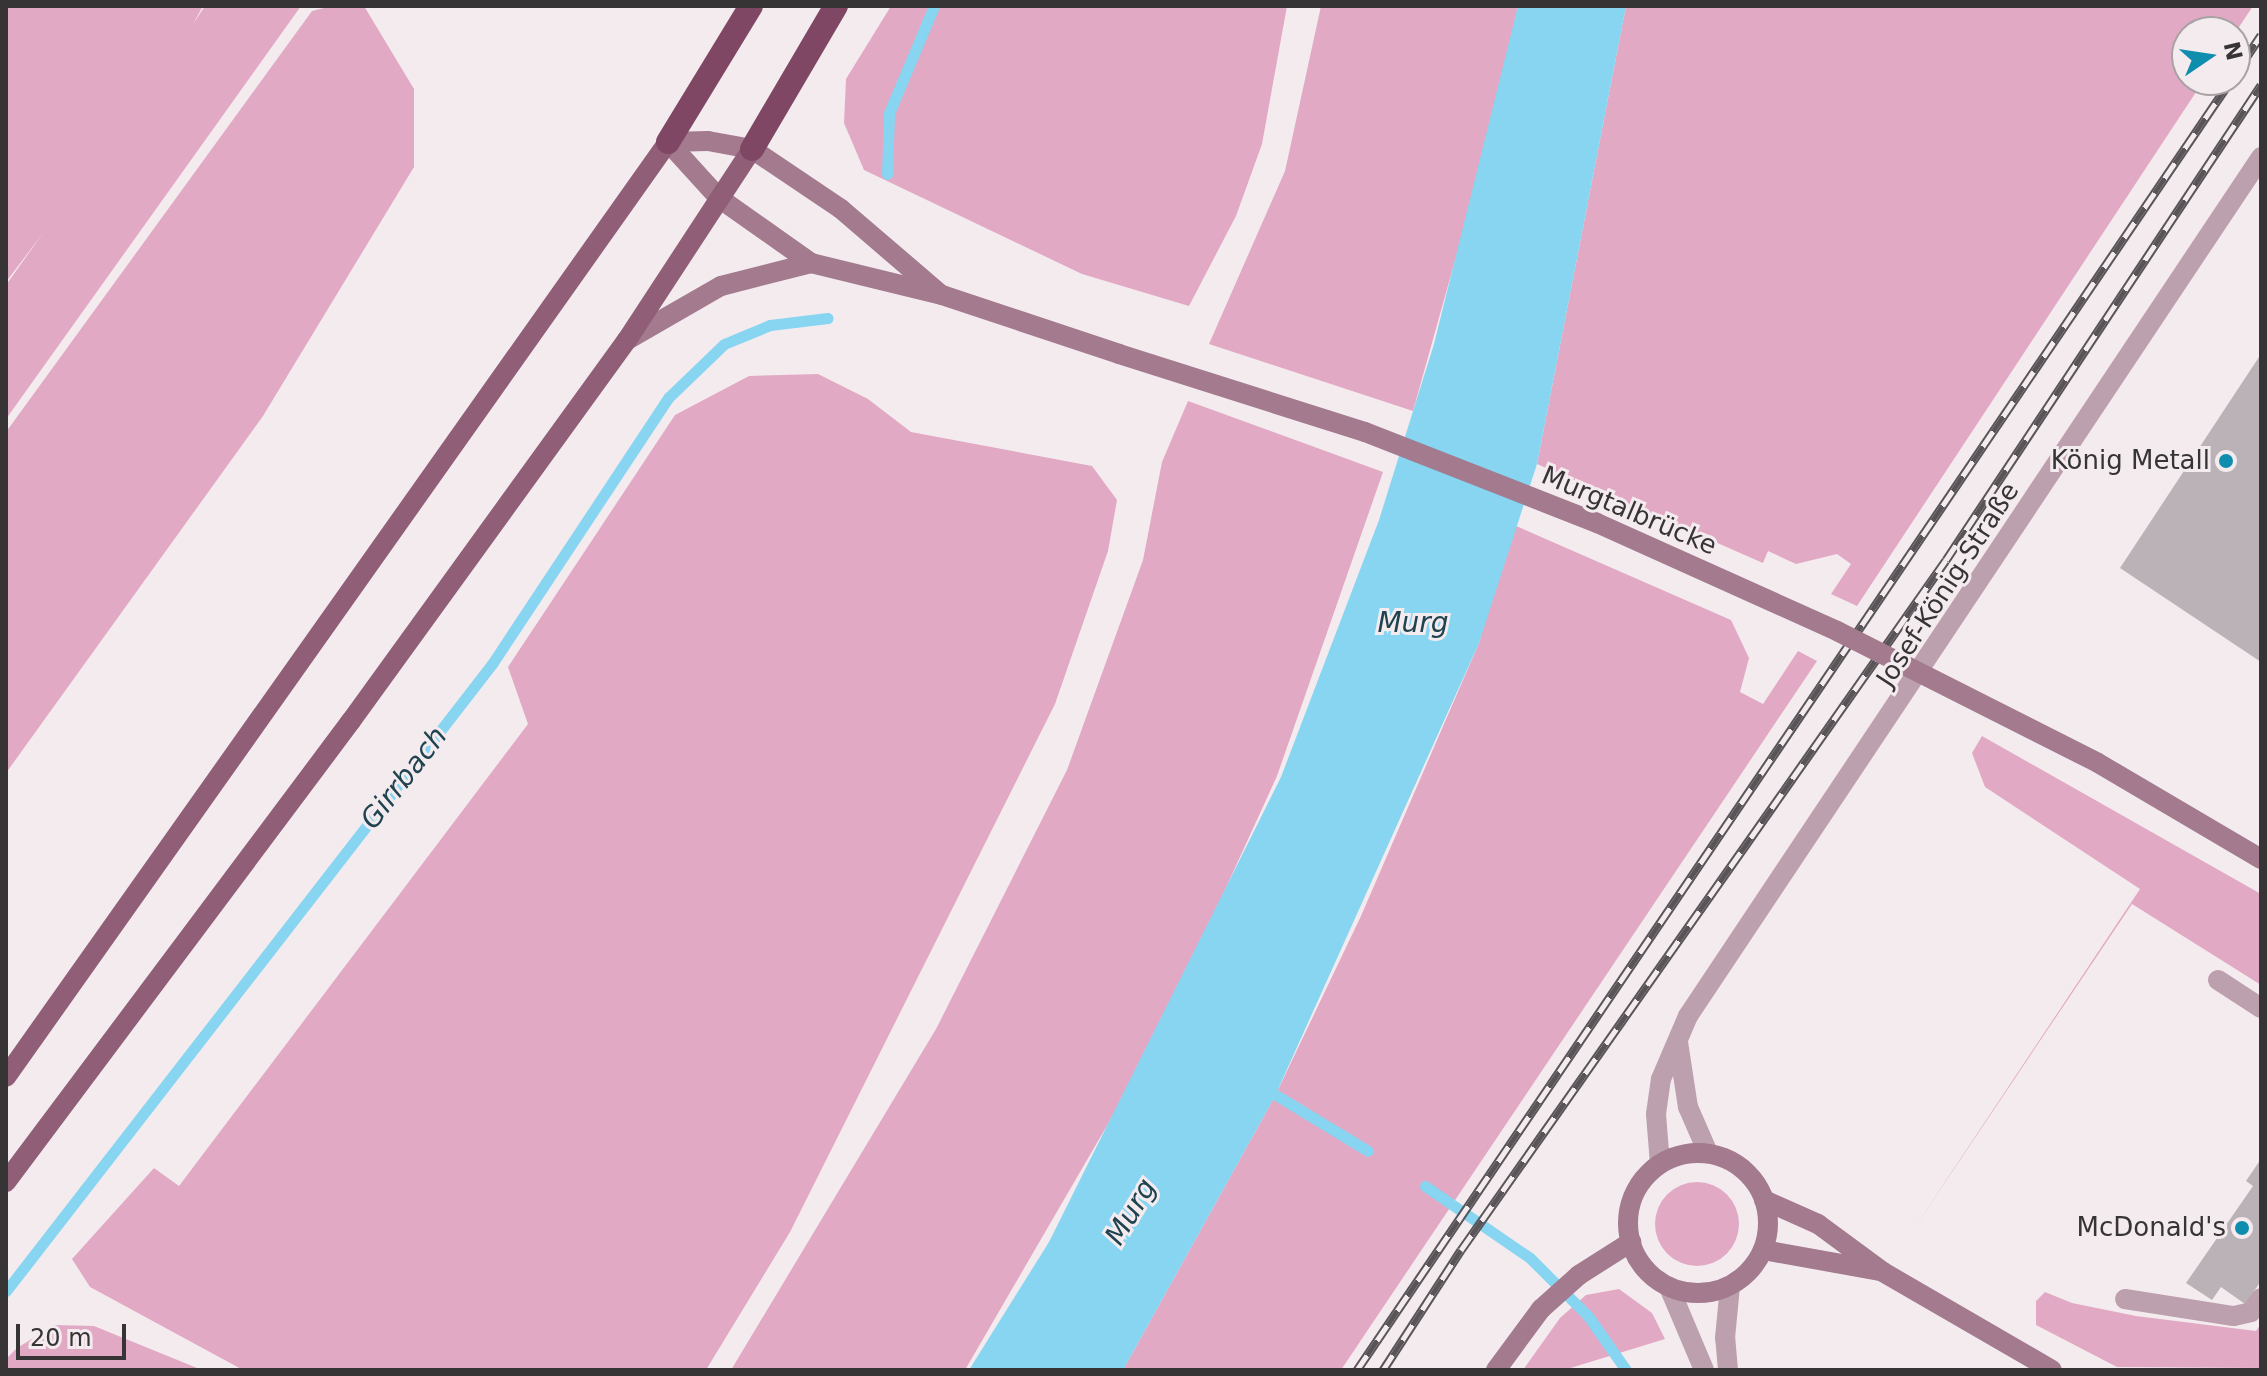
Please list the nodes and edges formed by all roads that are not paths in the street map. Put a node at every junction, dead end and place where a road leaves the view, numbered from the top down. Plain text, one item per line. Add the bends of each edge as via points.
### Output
1 (751, 6) edge
2 (836, 6) edge
3 (668, 142) junction
4 (752, 149) junction
5 (2261, 157) edge
6 (719, 198) junction
7 (811, 263) junction
8 (942, 295) junction
9 (627, 340) junction
10 (2261, 859) edge
11 (2218, 980) dead end
12 (2261, 1008) edge
13 (1678, 1042) junction
14 (6, 1077) edge
15 (1708, 1153) junction
16 (1660, 1164) junction
17 (6, 1182) edge
18 (1764, 1200) junction
19 (1631, 1242) junction
20 (1763, 1250) junction
21 (1883, 1272) junction
22 (1730, 1286) junction
23 (1669, 1287) junction
24 (2261, 1298) edge
25 (2125, 1299) dead end
26 (1496, 1370) edge
27 (1704, 1370) edge
28 (1728, 1370) edge
29 (2052, 1370) edge

1 - 3 highway
2 - 4 highway
3 - 4 street via 708,141
3 - 6 street
3 - 14 main road
4 - 6 main road
4 - 8 street via 841,209
5 - 13 street, Josef-König-Straße via 1688,1016
6 - 7 street
6 - 9 main road
7 - 8 street, Murgtalbrücke
7 - 9 street via 721,286
8 - 10 street, Murgtalbrücke, bridge via 1365,432 1597,523 1837,631 2098,763
9 - 17 main road via 351,721
11 - 12 street
13 - 15 street via 1688,1107
13 - 16 street, Josef-König-Straße via 1661,1079 1656,1114
15 - 16 street via 1683,1154
15 - 18 street via 1748,1173
16 - 19 street via 1633,1197
18 - 20 street via 1768,1217
18 - 21 street via 1818,1224
19 - 23 street via 1652,1276
19 - 26 street via 1579,1275 1541,1309
20 - 21 street
20 - 22 street
21 - 29 street
22 - 23 street via 1700,1293
22 - 28 street
23 - 27 street
24 - 25 street via 2251,1312 2234,1316

